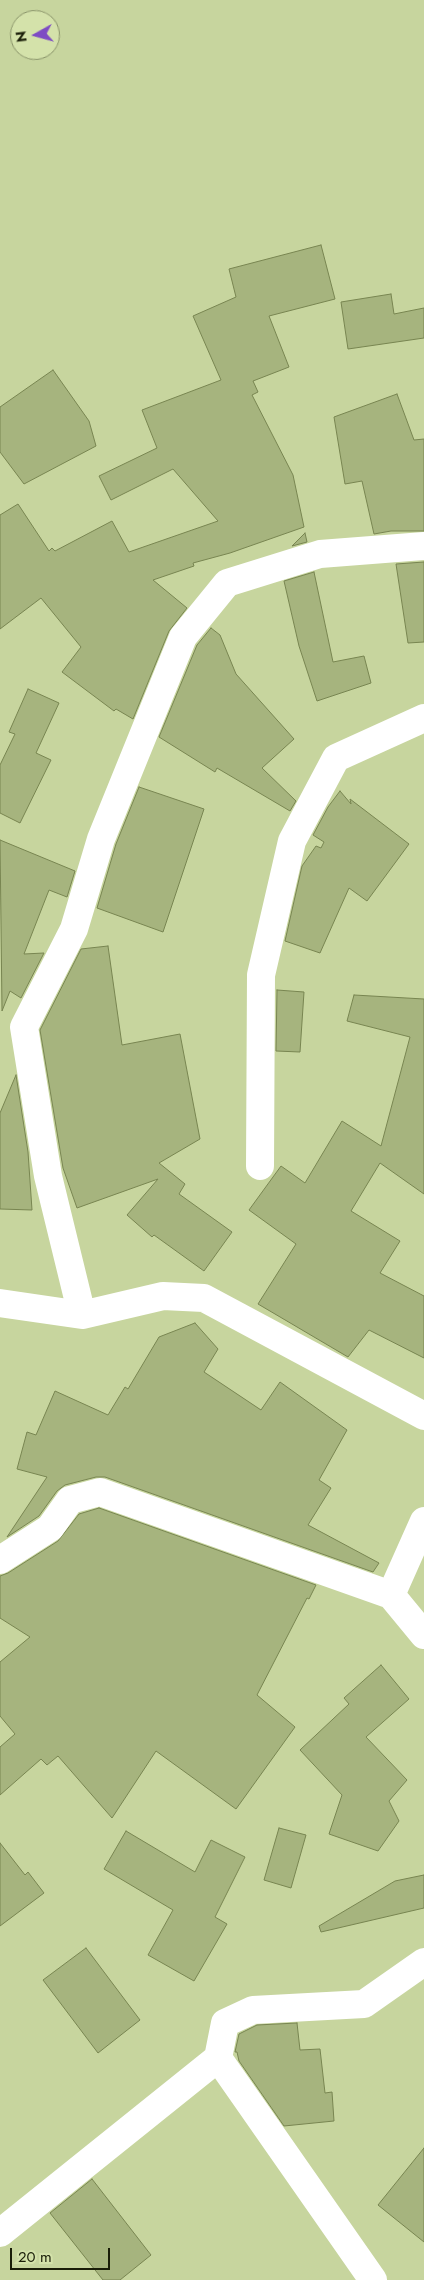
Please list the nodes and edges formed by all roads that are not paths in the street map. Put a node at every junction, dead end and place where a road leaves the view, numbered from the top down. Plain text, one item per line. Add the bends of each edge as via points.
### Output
1 (424, 546) edge
2 (424, 718) edge
3 (260, 1166) dead end
4 (0, 1303) edge
5 (82, 1315) junction
6 (424, 1416) edge
7 (424, 1521) edge
8 (0, 1560) edge
9 (391, 1595) junction
10 (424, 1635) edge
11 (424, 1962) edge
12 (218, 2058) junction
13 (0, 2233) edge
14 (373, 2280) edge

1 - 5 street via 320,554 227,583 183,637 100,839 74,929 24,1028 48,1176
2 - 3 street via 336,758 292,841 261,975
4 - 5 street
5 - 6 street via 163,1296 204,1298
7 - 9 street
8 - 9 street via 50,1528 70,1500 100,1492
9 - 10 street
11 - 12 street via 364,2004 253,2010 225,2023
12 - 13 street
12 - 14 street

